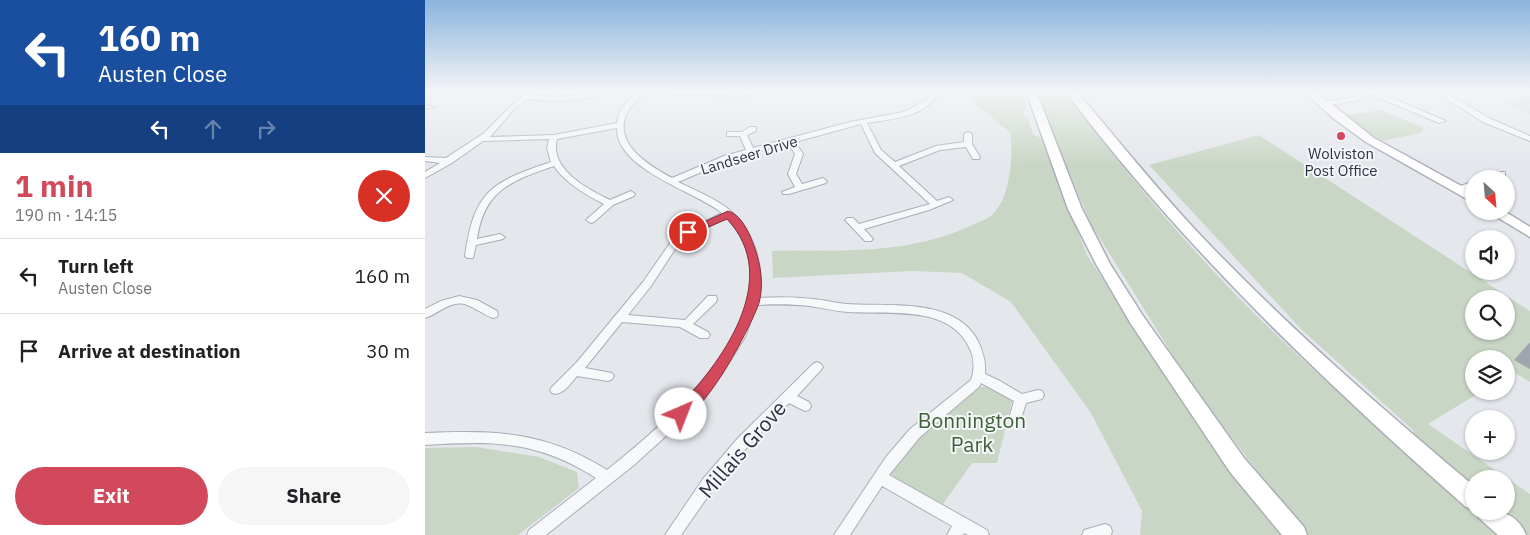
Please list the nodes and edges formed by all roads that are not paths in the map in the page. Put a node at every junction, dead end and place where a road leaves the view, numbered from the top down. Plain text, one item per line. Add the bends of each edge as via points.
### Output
1 (505, 116) edge
2 (623, 116) edge
3 (895, 116) edge
4 (1040, 116) edge
5 (1091, 116) edge
6 (1339, 116) edge
7 (1429, 116) edge
8 (1479, 116) edge
9 (1441, 121) dead end
10 (863, 122) junction
11 (621, 125) junction
12 (753, 129) dead end
13 (730, 134) dead end
14 (743, 134) junction
15 (968, 134) dead end
16 (554, 137) junction
17 (483, 139) junction
18 (1530, 140) edge
19 (791, 142) junction
20 (968, 144) junction
21 (751, 152) junction
22 (977, 157) dead end
23 (425, 159) edge
24 (449, 161) junction
25 (555, 163) junction
26 (895, 164) junction
27 (425, 176) edge
28 (673, 181) junction
29 (823, 181) dead end
30 (1465, 186) edge
31 (800, 188) junction
32 (1457, 189) junction
33 (786, 192) dead end
34 (631, 194) dead end
35 (1465, 194) edge
36 (949, 200) dead end
37 (610, 204) junction
38 (937, 205) junction
39 (728, 214) junction
40 (591, 220) dead end
41 (850, 220) dead end
42 (1509, 220) edge
43 (858, 228) junction
44 (1530, 233) edge
45 (499, 237) dead end
46 (868, 238) dead end
47 (472, 243) junction
48 (470, 256) dead end
49 (712, 299) dead end
50 (753, 302) junction
51 (425, 314) edge
52 (493, 314) dead end
53 (619, 318) junction
54 (686, 325) junction
55 (704, 336) dead end
56 (817, 367) dead end
57 (575, 371) junction
58 (608, 376) dead end
59 (979, 377) junction
60 (556, 390) dead end
61 (1037, 395) dead end
62 (787, 397) junction
63 (1021, 399) junction
64 (805, 406) dead end
65 (1016, 415) dead end
66 (425, 439) edge
67 (606, 477) junction
68 (880, 478) junction
69 (1465, 492) edge
70 (1498, 520) edge
71 (958, 530) edge
72 (1105, 531) dead end
73 (534, 535) edge
74 (672, 535) edge
75 (841, 535) edge
76 (982, 535) edge
77 (1089, 535) edge
78 (1296, 535) edge
79 (1515, 535) edge

1 - 17 street
2 - 11 street
3 - 10 street, Landseer Drive
4 - 78 street via 1075,209 1137,320 1237,465
5 - 69 street via 1199,242 1265,311 1350,392
6 - 32 street via 1370,140
7 - 9 street
8 - 18 street
10 - 19 street, Landseer Drive
10 - 26 street via 878,151
11 - 16 street
11 - 28 street via 622,139 633,156
12 - 14 street
13 - 14 street
14 - 21 street
15 - 20 street
16 - 17 street
16 - 25 street via 550,147
17 - 24 street
19 - 21 street, Landseer Drive
19 - 31 street via 799,154 793,174
20 - 22 street
20 - 26 street via 939,148
21 - 28 street, Landseer Drive
23 - 24 street
24 - 27 street
25 - 37 street via 573,180
25 - 47 street via 519,177 490,196 480,208
26 - 38 street
28 - 39 street
29 - 31 street
30 - 32 street
31 - 33 street
32 - 35 street
34 - 37 street
36 - 38 street
37 - 40 street
38 - 43 street
39 - 50 street via 740,226 754,259
39 - 53 street via 678,238
41 - 43 street
42 - 44 street
43 - 46 street
45 - 47 street
47 - 48 street
49 - 54 street
50 - 59 street via 807,302 933,313 968,334 980,361
50 - 67 street via 734,346 702,392 659,434
51 - 52 street via 451,300 463,298
53 - 54 street
53 - 57 street
54 - 55 street
56 - 62 street, Millais Grove
57 - 58 street
57 - 60 street
59 - 63 street
59 - 68 street via 961,397 915,433
61 - 63 street
62 - 64 street
62 - 74 street, Millais Grove via 743,442
63 - 65 street
66 - 67 street via 517,438 559,450
67 - 73 street
68 - 71 street
68 - 75 street
70 - 79 street
71 - 76 street
72 - 77 street

